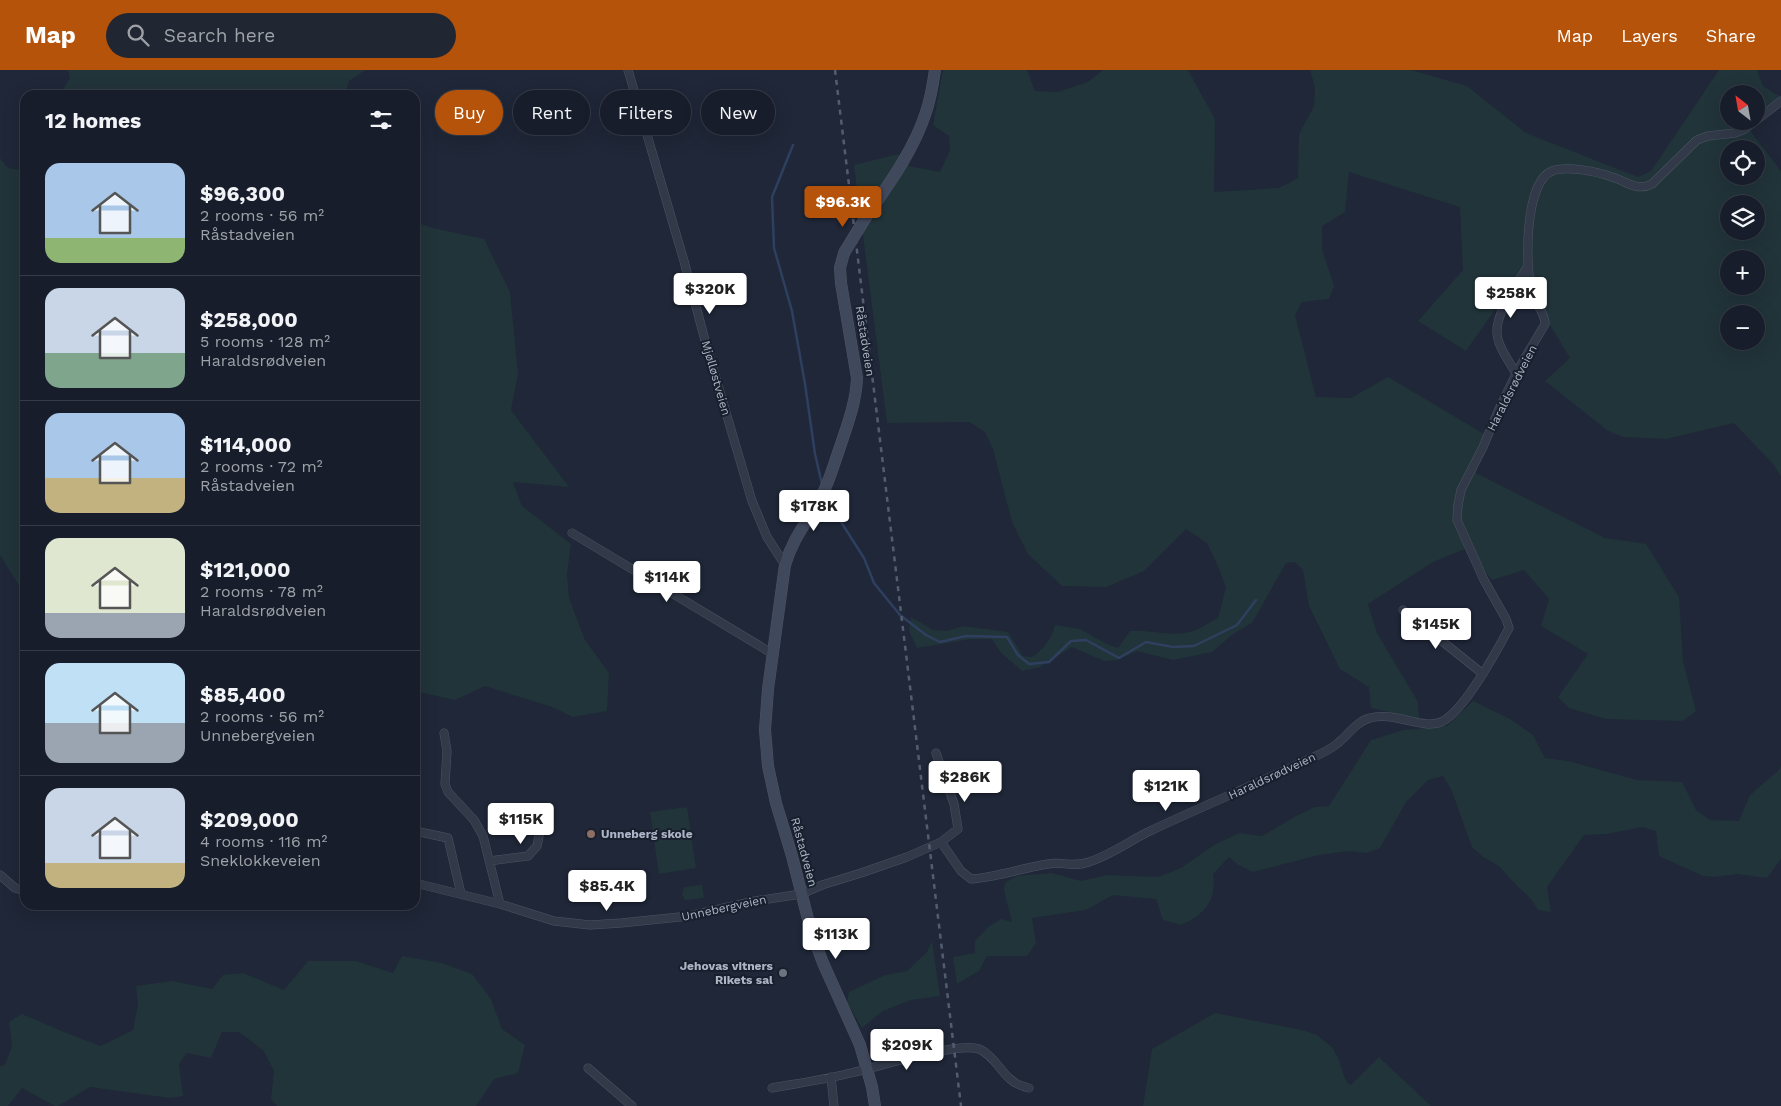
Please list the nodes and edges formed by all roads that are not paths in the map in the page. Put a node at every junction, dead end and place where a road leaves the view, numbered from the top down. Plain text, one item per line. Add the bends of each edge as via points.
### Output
1 (628, 70) edge
2 (935, 70) edge
3 (1781, 101) edge
4 (1528, 266) junction
5 (1516, 374) junction
6 (572, 533) dead end
7 (785, 565) junction
8 (1403, 610) dead end
9 (773, 654) junction
10 (1483, 674) junction
11 (444, 732) dead end
12 (936, 753) dead end
13 (543, 817) dead end
14 (420, 832) edge
15 (941, 842) junction
16 (489, 861) junction
17 (0, 875) edge
18 (420, 884) edge
19 (20, 890) edge
20 (461, 894) junction
21 (801, 894) junction
22 (500, 904) junction
23 (588, 1068) dead end
24 (867, 1070) junction
25 (831, 1077) junction
26 (772, 1088) dead end
27 (1029, 1088) dead end
28 (627, 1104) edge
29 (834, 1106) edge
30 (875, 1106) edge

1 - 7 street, Mjølløstveien via 752,501 767,537
2 - 7 main road, Råstadveien, bridge via 918,133 844,253 841,283 858,378 857,391 829,480 797,535
3 - 4 street, Haraldsrødveien via 1744,129 1697,140 1645,187 1585,171 1565,168 1549,172 1532,204
4 - 5 street, Haraldsrødveien via 1532,296 1545,317 1545,324
4 - 5 street via 1504,306 1498,323 1499,343
5 - 10 street, Haraldsrødveien via 1458,505 1457,520 1509,628
6 - 9 street
7 - 9 main road, Råstadveien
8 - 10 street
9 - 21 main road, Råstadveien via 766,716 768,766
10 - 15 street, Haraldsrødveien via 1458,707 1441,722 1422,724 1385,716 1370,718 1337,744 1309,759 1149,831 1090,862 1075,866 1051,863 971,879 961,871
11 - 16 street via 447,751 445,784 448,792 474,820 483,836
12 - 15 street via 954,804 958,829
13 - 16 street via 537,846 528,856
14 - 20 street via 448,838
15 - 21 street
16 - 22 street
17 - 19 street
18 - 20 street, Unnebergveien
20 - 22 street, Unnebergveien
21 - 22 street, Unnebergveien via 755,900 688,916 590,925 554,921
21 - 24 main road, Råstadveien via 814,940 860,1045
23 - 28 street
24 - 25 street
24 - 27 street via 954,1049 976,1048 986,1053 1017,1085
24 - 30 main road, Råstadveien
25 - 26 street
25 - 29 street

